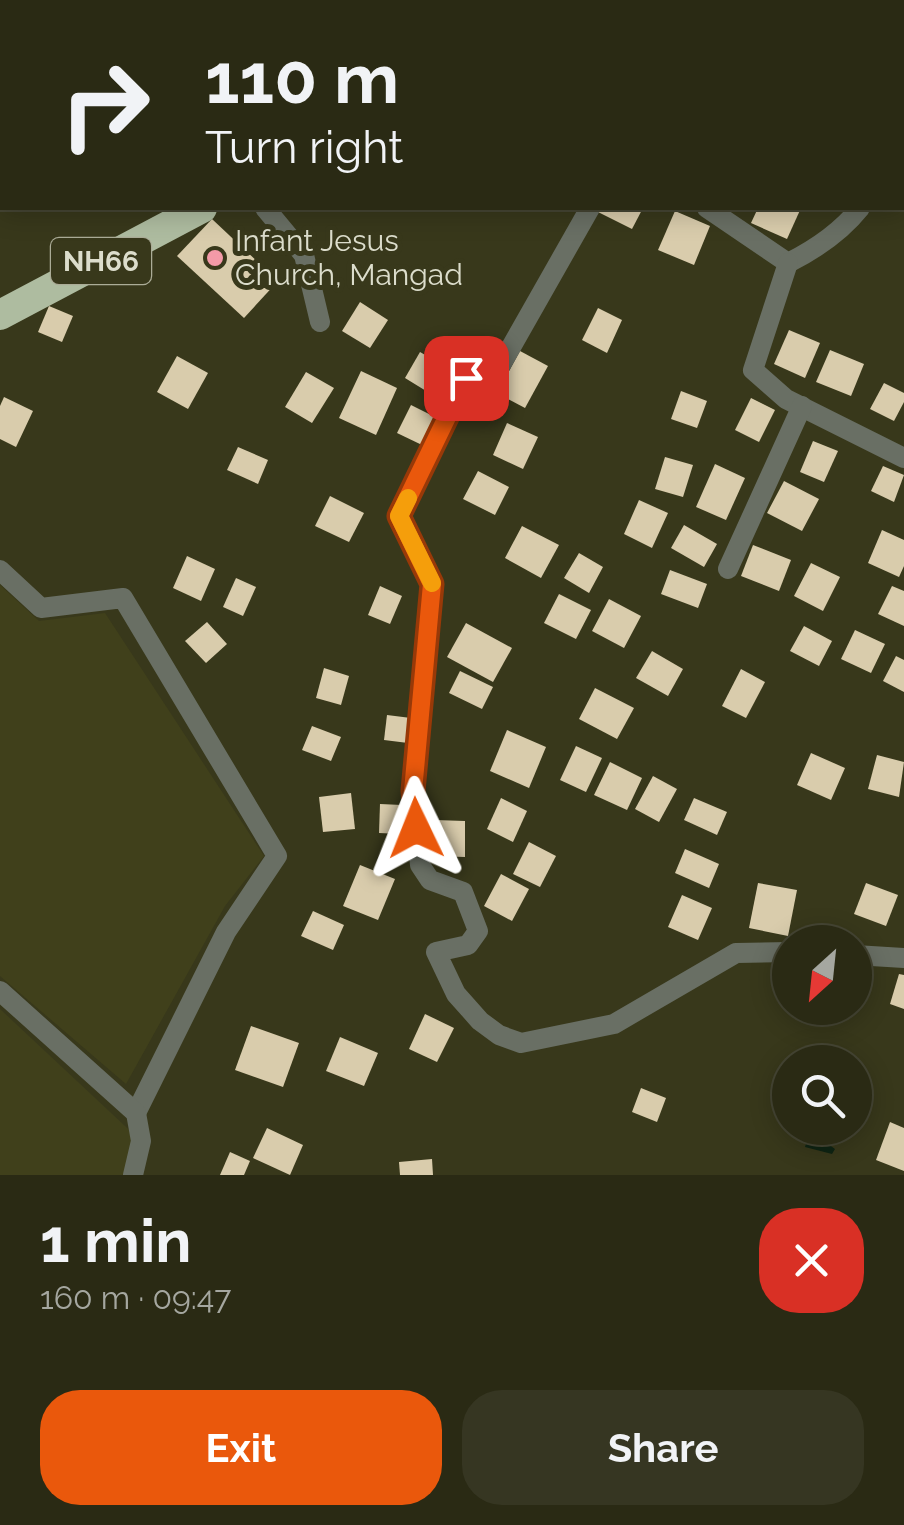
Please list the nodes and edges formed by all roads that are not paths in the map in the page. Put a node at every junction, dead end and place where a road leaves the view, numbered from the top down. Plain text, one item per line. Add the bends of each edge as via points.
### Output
1 (198, 210) edge
2 (267, 210) edge
3 (589, 210) edge
4 (710, 210) edge
5 (858, 210) edge
6 (788, 263) junction
7 (0, 315) edge
8 (320, 322) dead end
9 (802, 406) junction
10 (904, 458) edge
11 (728, 569) dead end
12 (0, 570) edge
13 (772, 952) edge
14 (872, 957) edge
15 (904, 958) edge
16 (0, 991) edge
17 (136, 1113) junction
18 (133, 1175) edge

1 - 7 highway, NH66
2 - 8 street via 304,255
3 - 13 street via 490,386 466,378 399,516 432,584 413,791 420,866 430,880 463,892 478,930 468,945 436,952 456,994 480,1020 522,1043 614,1024 736,953
4 - 6 street
5 - 6 street via 815,250
6 - 9 street via 753,370
9 - 10 street
9 - 11 street
12 - 17 street via 41,608 124,598 277,856 226,932
14 - 15 street
16 - 17 street
17 - 18 street via 140,1141

